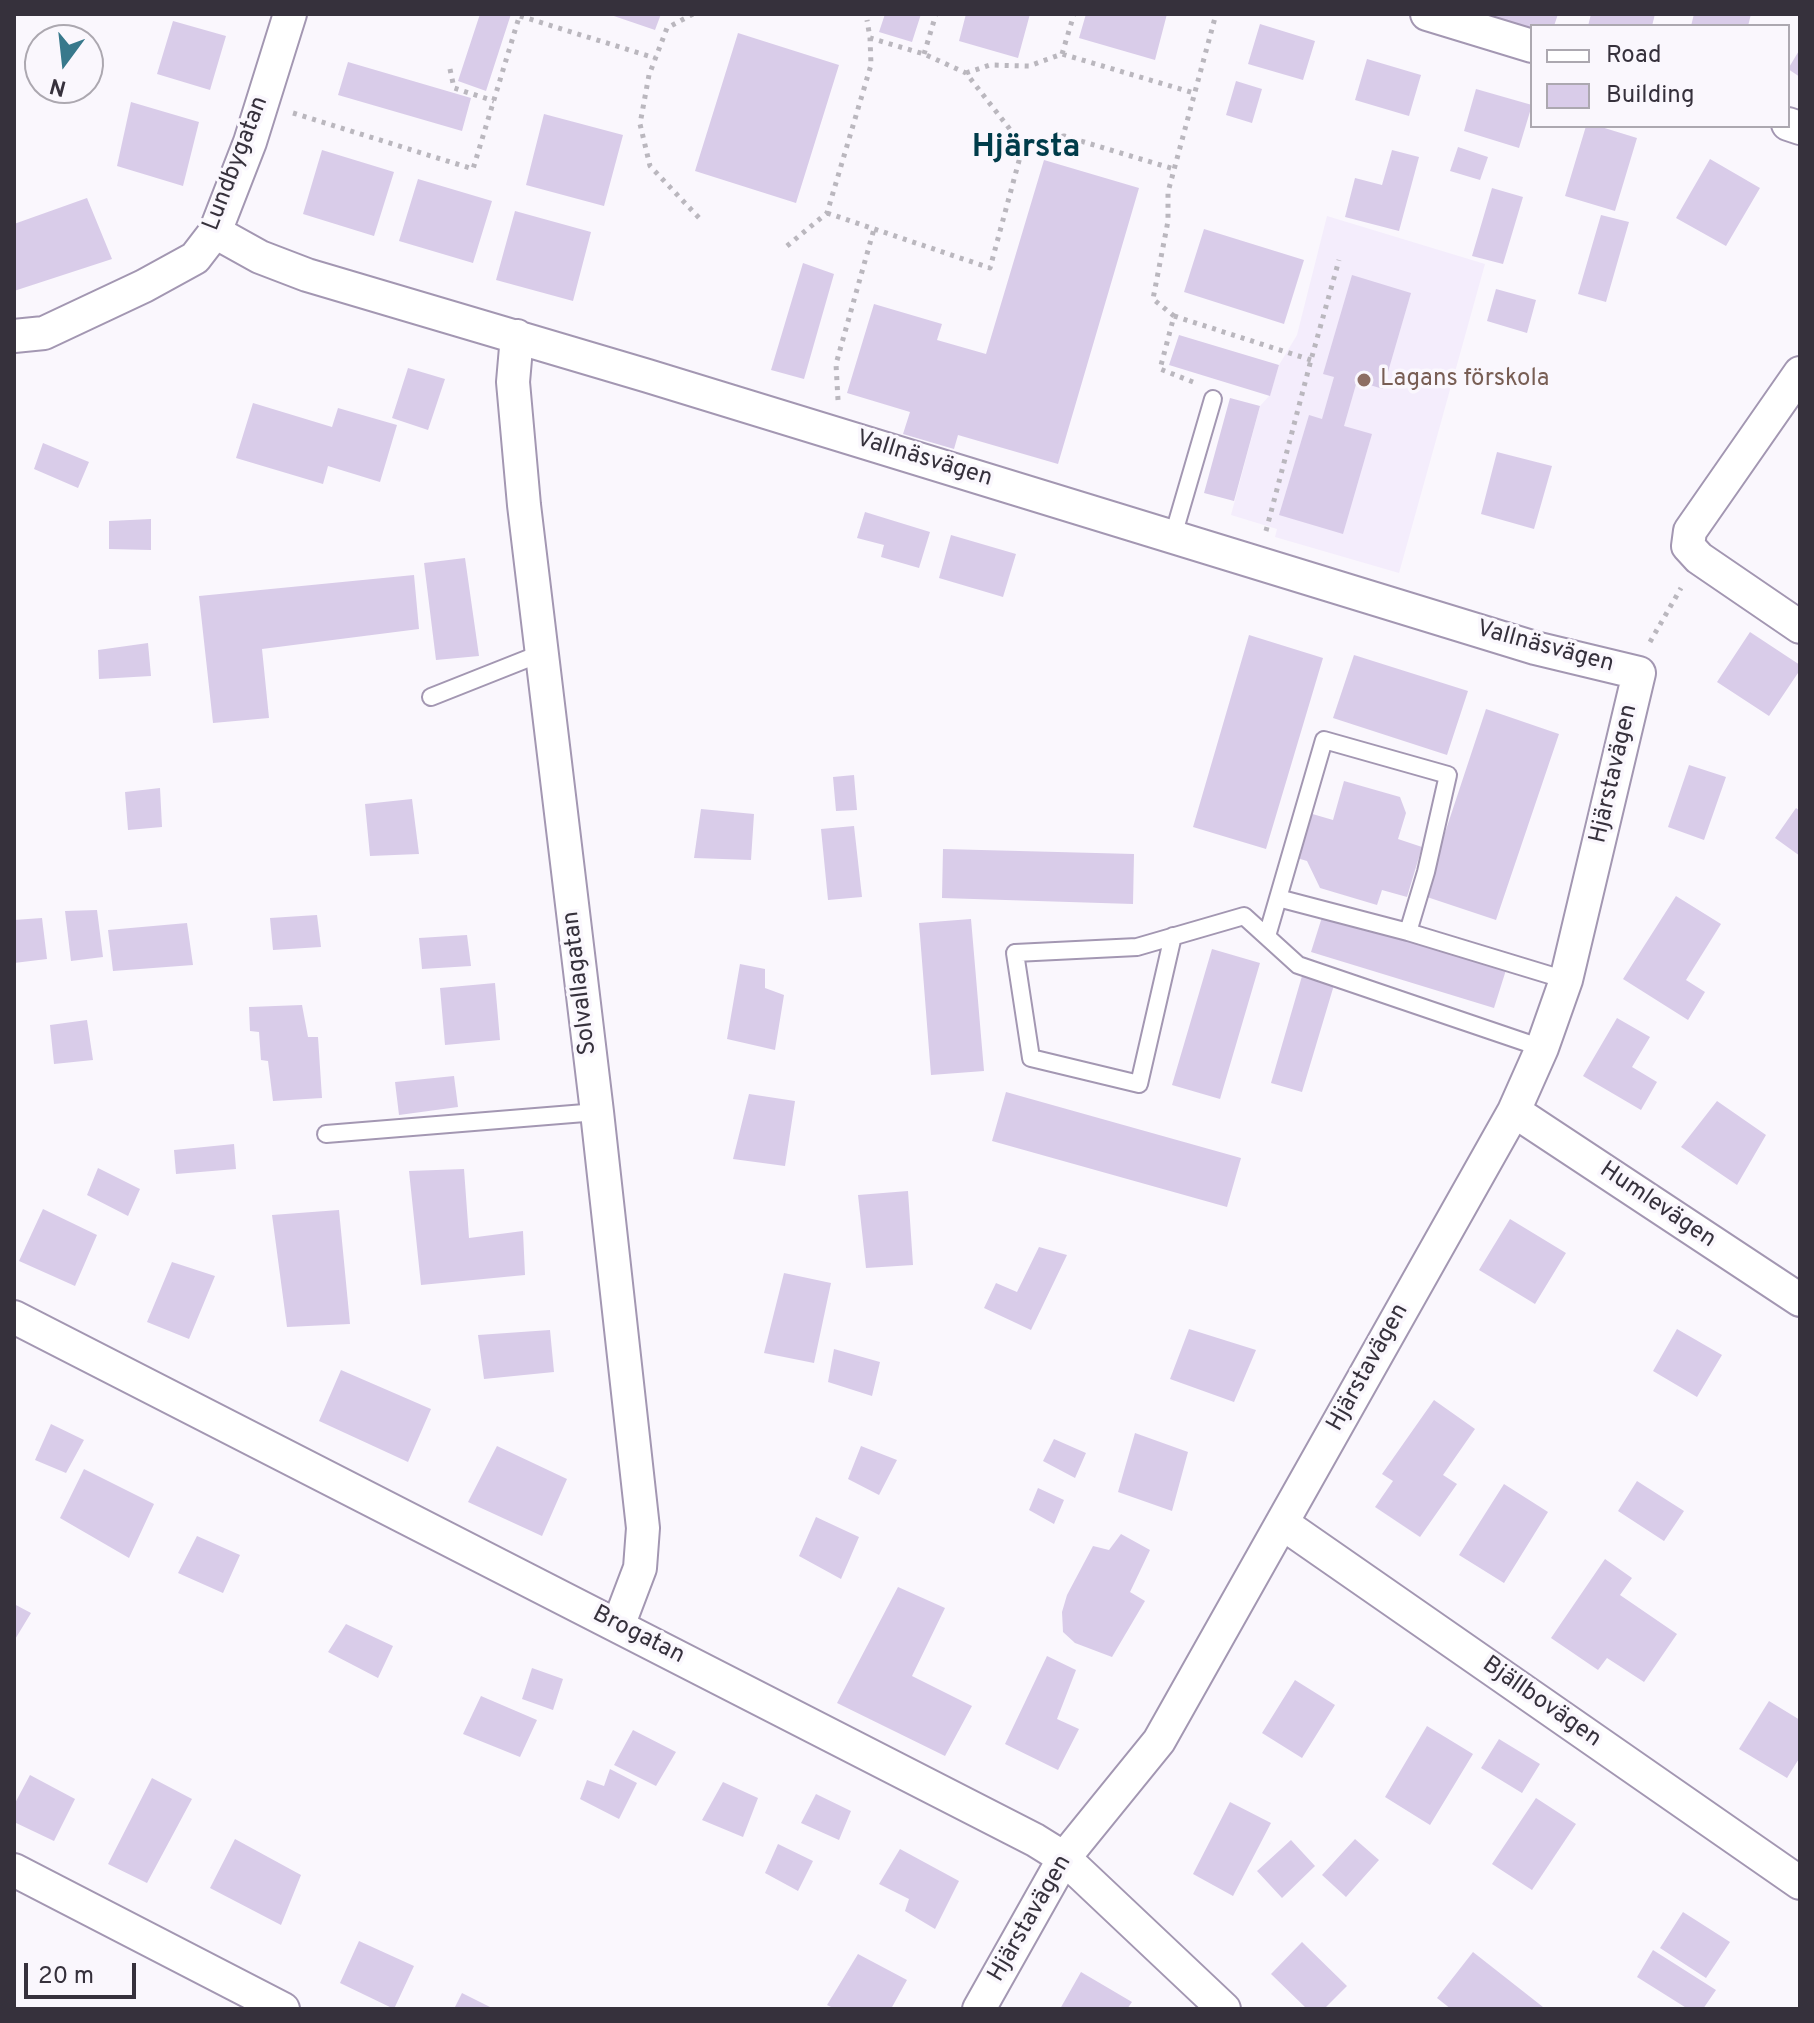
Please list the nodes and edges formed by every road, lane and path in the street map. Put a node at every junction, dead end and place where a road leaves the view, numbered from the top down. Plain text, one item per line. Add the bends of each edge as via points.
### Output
1 (290, 14) edge
2 (693, 14) edge
3 (936, 14) edge
4 (1074, 14) edge
5 (1216, 14) edge
6 (1427, 14) edge
7 (520, 15) edge
8 (867, 20) dead end
9 (870, 38) junction
10 (1530, 45) edge
11 (924, 54) junction
12 (1062, 54) junction
13 (655, 58) junction
14 (450, 69) dead end
15 (966, 73) junction
16 (1194, 93) junction
17 (494, 101) junction
18 (261, 103) junction
19 (1023, 146) junction
20 (1174, 169) junction
21 (827, 213) junction
22 (702, 221) dead end
23 (874, 229) junction
24 (215, 232) junction
25 (787, 246) dead end
26 (1339, 260) dead end
27 (1174, 316) junction
28 (14, 336) edge
29 (517, 336) junction
30 (1311, 360) junction
31 (1800, 373) edge
32 (1213, 399) joint
33 (831, 432) junction
34 (1173, 536) junction
35 (1693, 552) junction
36 (1258, 563) junction
37 (1800, 627) edge
38 (542, 653) junction
39 (1639, 673) junction
40 (431, 697) dead end
41 (1278, 898) junction
42 (1408, 932) junction
43 (1173, 936) junction
44 (1267, 936) junction
45 (1566, 980) junction
46 (1542, 1048) junction
47 (1514, 1111) junction
48 (597, 1112) junction
49 (326, 1134) dead end
50 (1800, 1300) edge
51 (14, 1317) edge
52 (1282, 1523) junction
53 (618, 1626) junction
54 (1064, 1858) junction
55 (14, 1870) edge
56 (1800, 1883) edge
57 (283, 2009) edge
58 (979, 2009) edge
59 (1224, 2009) edge

1 - 18 street, Lundbygatan
2 - 13 path via 667,28
3 - 11 path
4 - 12 path
5 - 16 path
6 - 10 street
7 - 13 path
7 - 17 path
8 - 9 path
9 - 11 path
9 - 21 path via 871,65
11 - 15 path
12 - 15 path via 1029,66 990,65
12 - 16 path
13 - 22 path via 640,124 650,166
14 - 17 path via 454,88
15 - 19 path
16 - 20 path
17 - 18 path via 473,169
18 - 24 street, Lundbygatan
19 - 20 path via 1064,136
19 - 23 path via 990,268
20 - 27 path via 1153,299
21 - 23 path
21 - 25 path
23 - 33 path via 836,364 838,405
24 - 28 street, Lundbygatan via 195,258 144,286 44,333
24 - 29 street, Vallnäsvägen via 307,275
26 - 30 path
27 - 30 path
27 - 32 path via 1160,369 1194,382
29 - 33 street, Vallnäsvägen
29 - 38 street, Solvallagatan via 513,382
30 - 36 path
31 - 35 street via 1690,531
32 - 34 lane
33 - 34 street, Vallnäsvägen
34 - 36 street, Vallnäsvägen
35 - 37 street
35 - 39 path
36 - 39 street, Vallnäsvägen via 1535,648
38 - 40 lane
38 - 48 street, Solvallagatan
39 - 45 street, Hjärstavägen
41 - 42 lane
41 - 42 lane via 1324,740 1448,775
41 - 44 lane
42 - 45 lane
43 - 43 lane via 1137,947 1015,953 1031,1058 1139,1084
43 - 44 lane via 1244,916
44 - 46 lane via 1298,965
45 - 46 street, Hjärstavägen
46 - 47 street, Hjärstavägen
47 - 50 street, Humlevägen
47 - 52 street, Hjärstavägen
48 - 49 lane
48 - 53 street, Solvallagatan via 643,1528 640,1568
51 - 53 street, Brogatan
52 - 54 street, Hjärstavägen via 1159,1741
52 - 56 street, Bjällbovägen
53 - 54 street, Brogatan
54 - 58 street, Hjärstavägen
54 - 59 street, Brogatan
55 - 57 street

